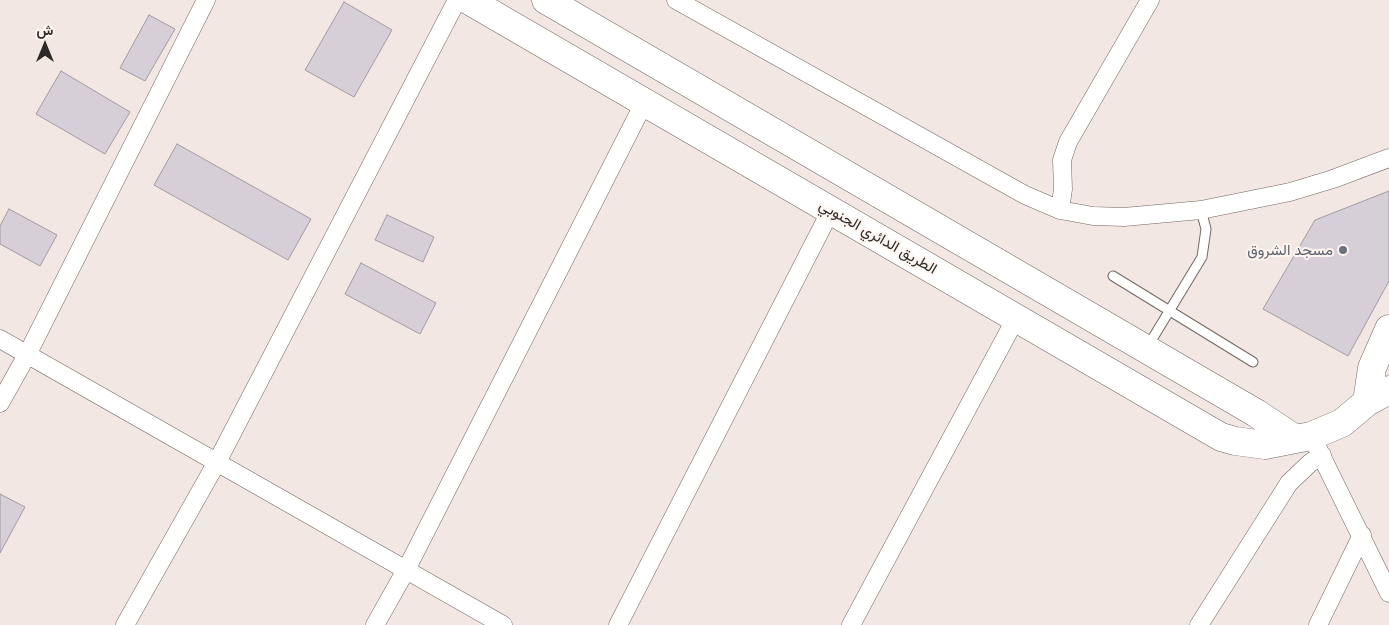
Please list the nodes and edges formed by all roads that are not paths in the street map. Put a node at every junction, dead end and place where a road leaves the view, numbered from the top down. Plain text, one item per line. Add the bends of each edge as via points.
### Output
1 (206, 0) edge
2 (457, 0) edge
3 (468, 0) edge
4 (546, 0) edge
5 (676, 0) edge
6 (1150, 0) edge
7 (644, 103) junction
8 (1389, 158) edge
9 (831, 210) junction
10 (1060, 210) junction
11 (1201, 210) junction
12 (1113, 276) dead end
13 (1168, 310) junction
14 (1016, 318) junction
15 (1389, 329) edge
16 (0, 339) edge
17 (1146, 349) junction
18 (27, 355) junction
19 (1253, 362) dead end
20 (1378, 396) edge
21 (0, 403) edge
22 (1309, 443) junction
23 (217, 462) junction
24 (1362, 536) junction
25 (406, 570) junction
26 (1389, 593) edge
27 (125, 625) edge
28 (375, 625) edge
29 (503, 625) edge
30 (618, 625) edge
31 (852, 625) edge
32 (1199, 625) edge
33 (1318, 625) edge

1 - 18 street
2 - 23 street
3 - 7 main road, الطريق الدائري الجنوبي
4 - 17 main road
5 - 10 street via 1025,195
6 - 10 street via 1068,142 1062,160 1064,190
7 - 9 main road, الطريق الدائري الجنوبي
7 - 25 street
8 - 11 street via 1290,192
9 - 14 main road, الطريق الدائري الجنوبي
9 - 30 street
10 - 11 street via 1124,217
11 - 13 lane via 1206,229 1202,257
12 - 13 lane
13 - 17 lane
13 - 19 lane
14 - 22 main road, الطريق الدائري الجنوبي via 1221,437 1265,444
14 - 31 street
15 - 20 main road, الطريق الدائري الجنوبي via 1372,368
16 - 18 street
17 - 22 main road
18 - 21 street
18 - 23 street
20 - 22 main road, الطريق الدائري الجنوبي
22 - 24 street
22 - 32 street via 1310,463 1289,483
23 - 25 street
23 - 27 street
24 - 26 street
24 - 33 street
25 - 28 street
25 - 29 street

